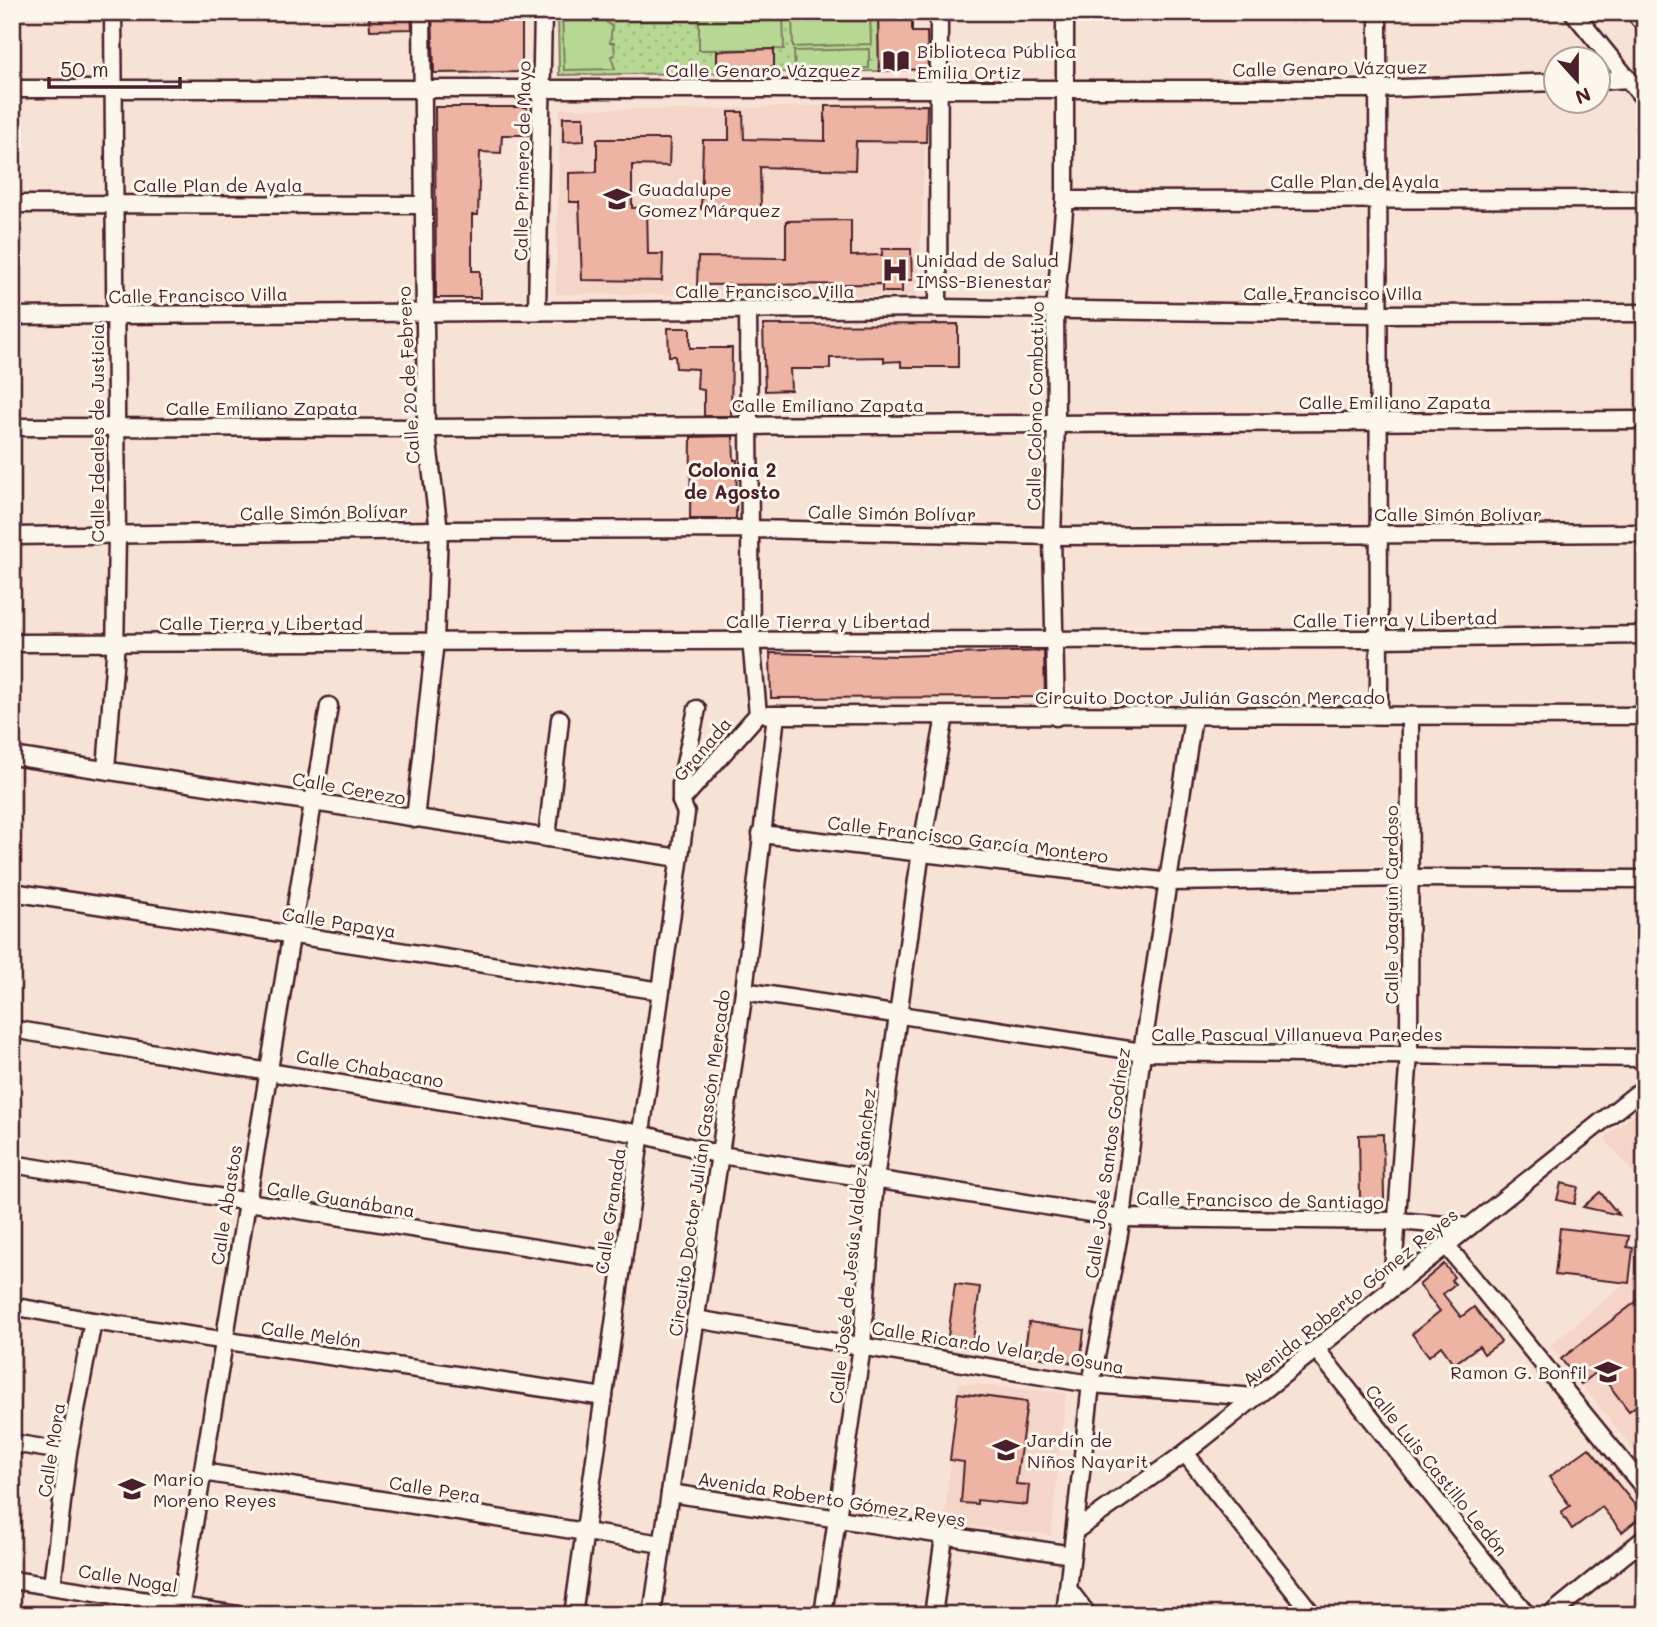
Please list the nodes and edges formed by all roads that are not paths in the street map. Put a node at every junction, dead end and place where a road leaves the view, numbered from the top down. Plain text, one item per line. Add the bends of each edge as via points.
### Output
1 (113, 12) edge
2 (422, 12) edge
3 (543, 12) edge
4 (939, 12) edge
5 (1065, 12) edge
6 (1378, 12) edge
7 (1573, 12) edge
8 (1629, 79) junction
9 (1612, 80) edge
10 (1542, 83) edge
11 (114, 88) junction
12 (422, 88) junction
13 (12, 89) edge
14 (544, 89) junction
15 (1065, 89) junction
16 (1378, 89) junction
17 (939, 90) junction
18 (1645, 100) edge
19 (1065, 200) junction
20 (1378, 200) junction
21 (1645, 200) edge
22 (115, 203) junction
23 (12, 204) edge
24 (423, 205) junction
25 (938, 308) junction
26 (537, 310) junction
27 (1055, 310) junction
28 (423, 312) junction
29 (748, 312) junction
30 (1645, 313) edge
31 (1378, 314) junction
32 (12, 316) edge
33 (116, 316) junction
34 (1645, 420) edge
35 (1379, 421) junction
36 (1056, 424) junction
37 (747, 425) junction
38 (116, 426) junction
39 (12, 427) edge
40 (426, 428) junction
41 (439, 530) junction
42 (749, 530) junction
43 (1645, 533) edge
44 (1379, 534) junction
45 (117, 535) junction
46 (12, 536) edge
47 (1052, 536) junction
48 (1645, 635) edge
49 (1379, 639) junction
50 (751, 640) junction
51 (1054, 640) junction
52 (435, 641) junction
53 (12, 643) edge
54 (116, 643) junction
55 (329, 706) dead end
56 (697, 709) dead end
57 (758, 713) junction
58 (776, 715) junction
59 (1379, 715) junction
60 (945, 716) junction
61 (1410, 716) junction
62 (1645, 716) edge
63 (1056, 717) junction
64 (1193, 717) junction
65 (560, 719) dead end
66 (12, 756) edge
67 (106, 769) junction
68 (312, 801) junction
69 (683, 807) junction
70 (415, 819) junction
71 (761, 834) junction
72 (547, 838) junction
73 (921, 851) junction
74 (679, 858) junction
75 (1412, 878) junction
76 (1645, 879) edge
77 (1170, 882) junction
78 (12, 892) edge
79 (290, 934) junction
80 (661, 991) junction
81 (744, 991) junction
82 (900, 1014) junction
83 (12, 1029) edge
84 (1142, 1052) junction
85 (1409, 1054) junction
86 (1645, 1058) edge
87 (268, 1070) junction
88 (1645, 1087) edge
89 (641, 1134) junction
90 (719, 1155) junction
91 (12, 1164) edge
92 (875, 1180) junction
93 (246, 1204) junction
94 (1122, 1218) junction
95 (1398, 1221) junction
96 (1469, 1227) junction
97 (1446, 1245) junction
98 (623, 1262) junction
99 (1392, 1285) junction
100 (12, 1306) edge
101 (695, 1319) junction
102 (93, 1321) junction
103 (224, 1341) junction
104 (862, 1346) junction
105 (1315, 1349) junction
106 (1091, 1384) junction
107 (604, 1396) junction
108 (1255, 1397) junction
109 (12, 1443) edge
110 (68, 1452) junction
111 (1185, 1453) junction
112 (202, 1472) junction
113 (1645, 1489) edge
114 (670, 1493) junction
115 (837, 1519) junction
116 (1075, 1531) junction
117 (585, 1532) junction
118 (944, 1536) junction
119 (1645, 1538) edge
120 (662, 1544) junction
121 (1072, 1555) junction
122 (12, 1580) edge
123 (52, 1586) junction
124 (1068, 1589) junction
125 (180, 1610) edge
126 (237, 1615) edge
127 (573, 1615) edge
128 (652, 1615) edge
129 (823, 1615) edge
130 (933, 1615) edge
131 (1065, 1615) edge
132 (1088, 1615) edge
133 (1314, 1615) edge
134 (1527, 1615) edge
135 (1550, 1615) edge

1 - 11 street, Calle Ideales de Justicia
2 - 12 street, Calle 20 de Febrero
3 - 14 street, Calle Primero de Mayo
4 - 17 street
5 - 15 street, Calle Colono Combativo
6 - 16 street
7 - 8 street
8 - 9 street
8 - 18 street
10 - 16 street, Calle Genaro Vázquez
11 - 12 street, Calle Genaro Vázquez
11 - 13 street, Calle Genaro Vázquez
11 - 22 street, Calle Ideales de Justicia
12 - 14 street, Calle Genaro Vázquez
12 - 24 street, Calle 20 de Febrero
14 - 17 street, Calle Genaro Vázquez
14 - 26 street, Calle Primero de Mayo
15 - 16 street, Calle Genaro Vázquez
15 - 17 street, Calle Genaro Vázquez
15 - 19 street, Calle Colono Combativo
16 - 20 street
17 - 25 street
19 - 20 street, Calle Plan de Ayala
19 - 27 street, Calle Colono Combativo
20 - 21 street, Calle Plan de Ayala
20 - 31 street
22 - 23 street, Calle Plan de Ayala
22 - 24 street, Calle Plan de Ayala
22 - 33 street, Calle Ideales de Justicia
24 - 28 street, Calle 20 de Febrero
25 - 27 street, Calle Francisco Villa
25 - 29 street, Calle Francisco Villa
26 - 28 street, Calle Francisco Villa
26 - 29 street, Calle Francisco Villa
27 - 31 street, Calle Francisco Villa
27 - 36 street, Calle Colono Combativo
28 - 33 street, Calle Francisco Villa
28 - 40 street, Calle 20 de Febrero
29 - 37 street
30 - 31 street, Calle Francisco Villa
31 - 35 street
32 - 33 street, Calle Francisco Villa
33 - 38 street, Calle Ideales de Justicia
34 - 35 street, Calle Emiliano Zapata
35 - 36 street, Calle Emiliano Zapata
35 - 44 street
36 - 37 street, Calle Emiliano Zapata
36 - 47 street, Calle Colono Combativo
37 - 40 street, Calle Emiliano Zapata
37 - 42 street
38 - 39 street, Calle Emiliano Zapata
38 - 40 street, Calle Emiliano Zapata
38 - 45 street, Calle Ideales de Justicia
40 - 41 street, Calle 20 de Febrero
41 - 42 street, Calle Simón Bolívar
41 - 45 street, Calle Simón Bolívar
41 - 52 street, Calle 20 de Febrero
42 - 47 street, Calle Simón Bolívar
42 - 50 street
43 - 44 street, Calle Simón Bolívar
44 - 47 street, Calle Simón Bolívar
44 - 49 street
45 - 46 street, Calle Simón Bolívar
45 - 54 street, Calle Ideales de Justicia
47 - 51 street, Calle Colono Combativo
48 - 49 street, Calle Tierra y Libertad
49 - 51 street, Calle Tierra y Libertad
49 - 59 street
50 - 51 street, Calle Tierra y Libertad
50 - 52 street, Calle Tierra y Libertad
50 - 57 street
51 - 63 street, Calle Colono Combativo
52 - 54 street, Calle Tierra y Libertad
52 - 70 street, Calle 20 de Febrero
53 - 54 street, Calle Tierra y Libertad
54 - 67 street, Calle Ideales de Justicia
55 - 68 street, Calle Abastos
56 - 69 street, Calle Granada via 681,782
57 - 58 street, Circuito Doctor Julián Gascón Mercado
57 - 69 street, Granada
58 - 60 street, Circuito Doctor Julián Gascón Mercado
58 - 71 street, Circuito Doctor Julián Gascón Mercado
59 - 61 street, Circuito Doctor Julián Gascón Mercado
59 - 64 street, Circuito Doctor Julián Gascón Mercado
60 - 63 street, Circuito Doctor Julián Gascón Mercado
60 - 73 street, Calle José de Jesús Valdez Sánchez
61 - 62 street, Circuito Doctor Julián Gascón Mercado
61 - 75 street, Calle Joaquín Cardoso
63 - 64 street, Circuito Doctor Julián Gascón Mercado
64 - 77 street, Calle José Santos Godínez
65 - 72 street
66 - 67 street, Calle Cerezo
67 - 68 street, Calle Cerezo
68 - 70 street, Calle Cerezo
68 - 79 street, Calle Abastos
69 - 74 street, Calle Granada
70 - 72 street, Calle Cerezo
71 - 73 street, Calle Francisco García Montero
71 - 81 street, Circuito Doctor Julián Gascón Mercado
72 - 74 street, Calle Cerezo
73 - 77 street, Calle Francisco García Montero
73 - 82 street, Calle José de Jesús Valdez Sánchez
74 - 80 street, Calle Granada
75 - 76 street, Calle Francisco García Montero
75 - 77 street, Calle Francisco García Montero
75 - 85 street, Calle Joaquín Cardoso
77 - 84 street, Calle José Santos Godínez
78 - 79 street, Calle Papaya
79 - 80 street, Calle Papaya
79 - 87 street, Calle Abastos
80 - 89 street, Calle Granada
81 - 82 street, Calle Pascual Villanueva Paredes
81 - 90 street, Circuito Doctor Julián Gascón Mercado
82 - 84 street, Calle Pascual Villanueva Paredes
82 - 92 street, Calle José de Jesús Valdez Sánchez
83 - 87 street, Calle Chabacano
84 - 85 street, Calle Pascual Villanueva Paredes
84 - 94 street, Calle José Santos Godínez
85 - 86 street, Calle Pascual Villanueva Paredes
85 - 95 street, Calle Joaquín Cardoso
87 - 89 street, Calle Chabacano
87 - 93 street, Calle Abastos
88 - 96 street, Avenida Roberto Gómez Reyes
89 - 90 street, Calle Chabacano
89 - 98 street, Calle Granada
90 - 92 street, Calle Francisco de Santiago
90 - 101 street, Circuito Doctor Julián Gascón Mercado
91 - 93 street, Calle Guanábana
92 - 94 street, Calle Francisco de Santiago
92 - 104 street, Calle José de Jesús Valdez Sánchez
93 - 98 street, Calle Guanábana
93 - 103 street, Calle Abastos
94 - 95 street, Calle Francisco de Santiago
94 - 106 street, Calle José Santos Godínez
95 - 96 street, Calle Francisco de Santiago
95 - 99 street, Calle Joaquín Cardoso
96 - 97 street, Avenida Roberto Gómez Reyes
97 - 99 street, Avenida Roberto Gómez Reyes
97 - 113 street
98 - 107 street, Calle Granada
99 - 105 street, Avenida Roberto Gómez Reyes
100 - 102 street, Calle Melón
101 - 104 street, Calle Ricardo Velarde Osuna
101 - 114 street, Circuito Doctor Julián Gascón Mercado
102 - 103 street, Calle Melón
102 - 110 street, Calle Mora
103 - 107 street, Calle Melón
103 - 112 street, Calle Abastos
104 - 106 street, Calle Ricardo Velarde Osuna
104 - 115 street, Calle José de Jesús Valdez Sánchez
105 - 108 street, Avenida Roberto Gómez Reyes
105 - 134 street, Calle Luis Castillo Ledón
106 - 108 street, Calle Ricardo Velarde Osuna
106 - 116 street, Calle José Santos Godínez
107 - 117 street, Calle Granada
108 - 111 street, Avenida Roberto Gómez Reyes
109 - 110 street
110 - 123 street, Calle Mora
111 - 116 street, Avenida Roberto Gómez Reyes
111 - 133 street
112 - 117 street, Calle Pera
112 - 125 street, Calle Abastos
114 - 115 street, Avenida Roberto Gómez Reyes
114 - 120 street, Circuito Doctor Julián Gascón Mercado
115 - 118 street, Avenida Roberto Gómez Reyes
115 - 129 street, Calle José de Jesús Valdez Sánchez
116 - 121 street, Calle José Santos Godínez
117 - 120 street, Calle Pera
117 - 127 street, Calle Granada
118 - 121 street, Avenida Roberto Gómez Reyes
118 - 130 street
119 - 135 street
120 - 128 street, Circuito Doctor Julián Gascón Mercado
121 - 124 street, Calle José Santos Godínez
122 - 123 street, Calle Nogal
123 - 125 street, Calle Nogal
124 - 131 street, Calle José Santos Godínez
124 - 132 street
125 - 126 street, Calle Nogal

